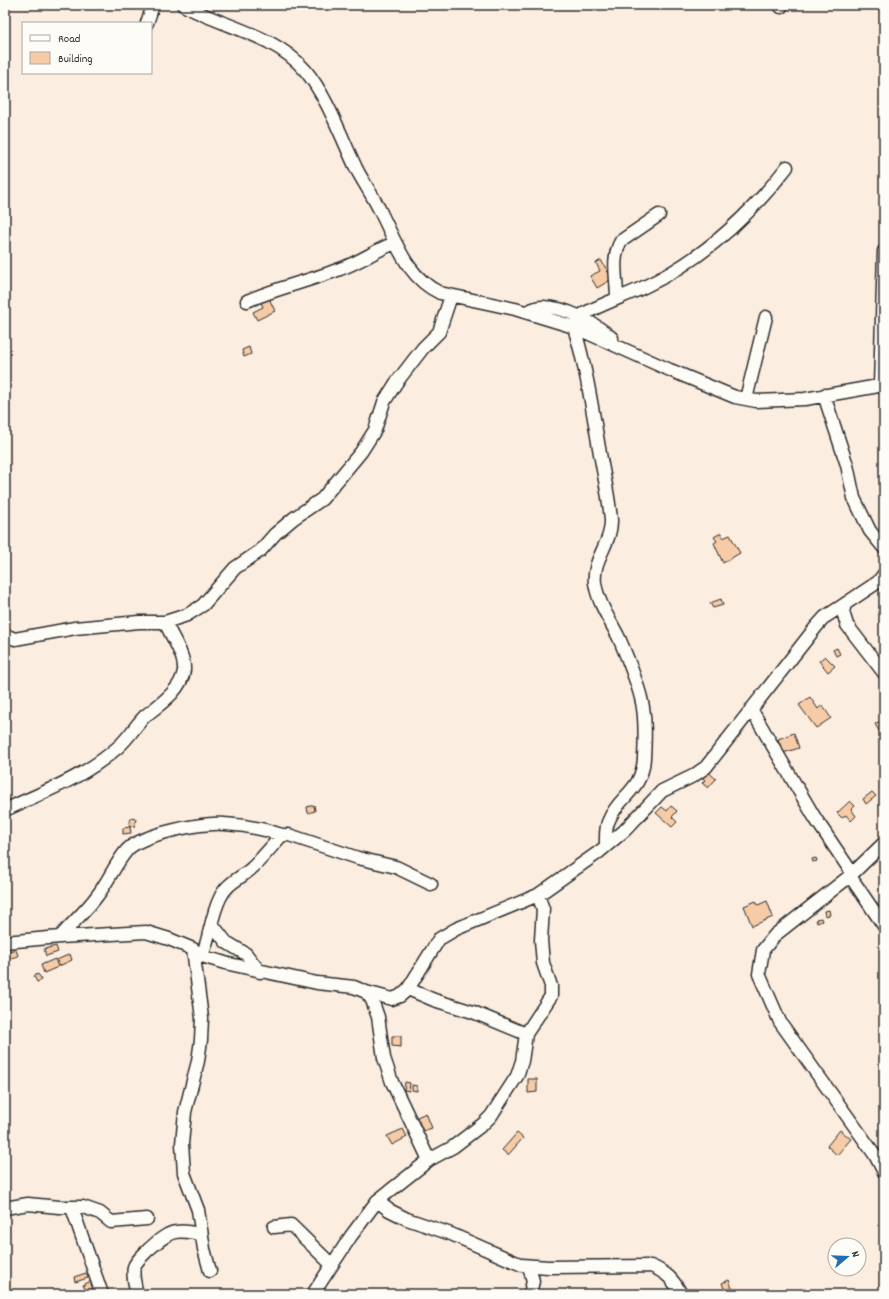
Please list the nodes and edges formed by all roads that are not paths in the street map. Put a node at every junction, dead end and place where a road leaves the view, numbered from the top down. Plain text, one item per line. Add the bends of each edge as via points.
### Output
1 (153, 5) edge
2 (183, 5) edge
3 (147, 22) edge
4 (787, 167) dead end
5 (658, 215) dead end
6 (396, 243) junction
7 (884, 251) edge
8 (451, 296) junction
9 (617, 298) junction
10 (247, 301) dead end
11 (766, 317) dead end
12 (576, 322) junction
13 (882, 385) edge
14 (824, 395) junction
15 (746, 399) junction
16 (884, 548) edge
17 (884, 574) edge
18 (845, 604) junction
19 (165, 622) junction
20 (5, 635) edge
21 (884, 673) edge
22 (751, 709) junction
23 (5, 810) edge
24 (282, 835) junction
25 (884, 843) edge
26 (606, 846) junction
27 (851, 874) junction
28 (430, 884) dead end
29 (538, 895) junction
30 (212, 924) junction
31 (884, 926) edge
32 (60, 937) junction
33 (5, 942) edge
34 (198, 953) junction
35 (260, 972) junction
36 (408, 989) junction
37 (366, 992) junction
38 (392, 999) junction
39 (378, 1017) junction
40 (526, 1034) junction
41 (879, 1152) edge
42 (428, 1160) junction
43 (884, 1172) edge
44 (377, 1201) junction
45 (5, 1208) edge
46 (72, 1208) junction
47 (147, 1219) dead end
48 (274, 1227) dead end
49 (202, 1235) junction
50 (332, 1265) junction
51 (529, 1266) junction
52 (210, 1271) dead end
53 (102, 1294) edge
54 (138, 1294) edge
55 (313, 1294) edge
56 (530, 1294) edge
57 (681, 1294) edge

1 - 3 street
2 - 6 street via 198,14 270,43 293,58 305,70 323,99
4 - 9 street via 740,219 706,250 643,288
5 - 9 street via 621,241 618,247 615,260
6 - 8 street via 410,268 424,284
6 - 10 street via 374,251 341,269 281,287
7 - 13 street
8 - 12 street
8 - 19 street via 439,332 396,383 384,402 376,430 322,499 294,518 260,551 236,568 203,605 188,615
9 - 12 street
11 - 15 street
12 - 15 street via 620,346 723,392
12 - 26 street via 611,520 608,540 596,564 595,582 598,598 621,644 642,699 644,720 642,770 635,788 609,818
13 - 14 street
14 - 15 street via 805,400
14 - 16 street via 847,465 854,498 870,531
17 - 18 street via 878,582
18 - 21 street via 843,612 847,625
18 - 22 street via 825,617 816,627
19 - 20 street via 74,628 15,639
19 - 23 street via 184,669 177,687 117,748 98,763 74,779
22 - 26 street via 706,767 662,792
22 - 27 street
24 - 28 street via 396,867
24 - 30 street via 252,869 235,879 224,890 214,912
24 - 32 street via 256,828 212,824 171,831 138,843 128,850 97,896
25 - 27 street
26 - 29 street
27 - 31 street
27 - 41 street via 775,934 763,950 759,974 780,1022
29 - 36 street via 439,939
29 - 40 street via 542,909 543,962 551,986 551,996
30 - 34 street
30 - 35 street via 226,942 246,954
32 - 33 street
32 - 34 street via 146,932
34 - 35 street
34 - 49 street via 201,1040 185,1112 182,1144 184,1173 198,1210
35 - 37 street via 347,986
36 - 38 street
36 - 40 street
37 - 38 street
37 - 39 street
38 - 39 street via 382,1006
39 - 42 street via 384,1058 392,1082
40 - 42 street via 522,1061 516,1076 491,1116 465,1139
41 - 43 street
42 - 44 street
44 - 50 street
44 - 51 street via 407,1219 439,1229 510,1261
45 - 46 street via 28,1204
46 - 47 street via 91,1209 111,1222
46 - 53 street
48 - 50 street via 291,1225
49 - 52 street
49 - 54 street via 180,1230 162,1237 136,1263 133,1280
50 - 55 street
51 - 56 street via 533,1281
51 - 57 street via 651,1266 665,1272

